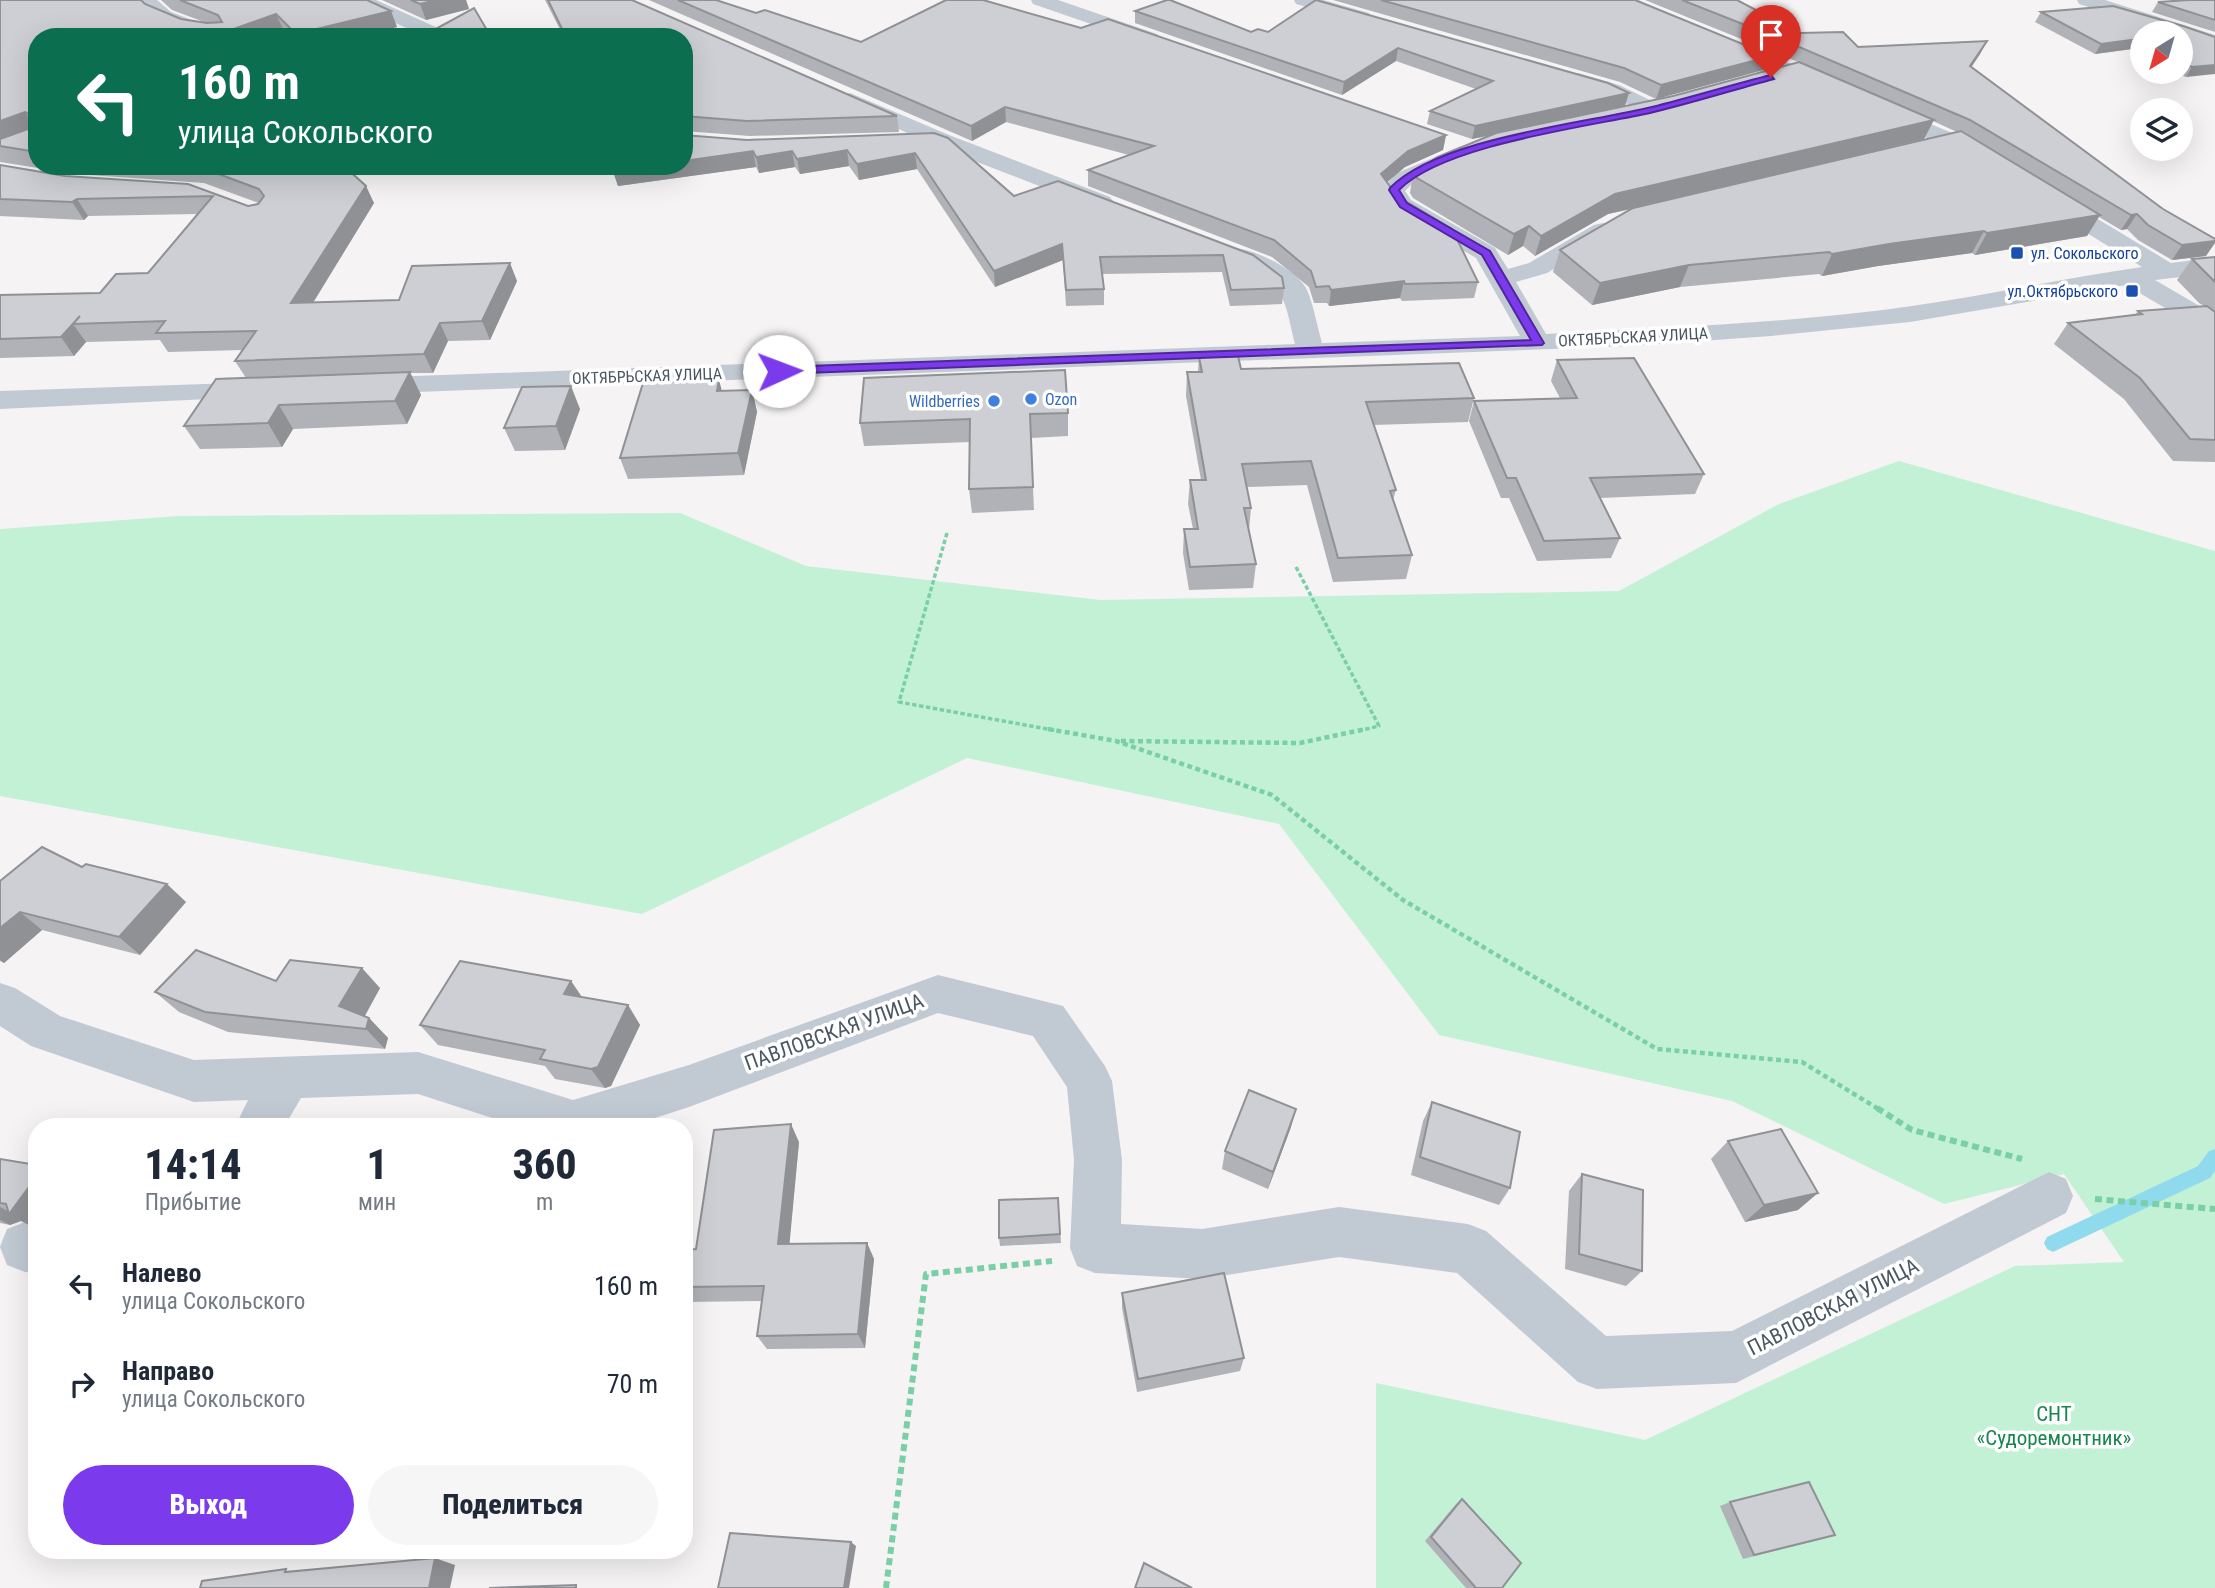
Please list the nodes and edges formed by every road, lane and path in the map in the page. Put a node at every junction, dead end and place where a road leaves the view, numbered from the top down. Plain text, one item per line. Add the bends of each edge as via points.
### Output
1 (146, 0) edge
2 (360, 0) edge
3 (1040, 0) edge
4 (1303, 0) edge
5 (1622, 0) edge
6 (2086, 0) edge
7 (1384, 23) edge
8 (195, 28) edge
9 (422, 28) edge
10 (2215, 41) edge
11 (1170, 45) edge
12 (1794, 71) junction
13 (1558, 73) edge
14 (1756, 82) edge
15 (828, 90) edge
16 (1843, 93) edge
17 (1679, 102) edge
18 (1868, 104) edge
19 (1653, 109) junction
20 (1614, 118) edge
21 (941, 140) junction
22 (1444, 140) edge
23 (887, 142) edge
24 (1954, 142) junction
25 (1914, 152) edge
26 (2001, 171) edge
27 (2024, 185) edge
28 (1121, 210) edge
29 (1617, 222) edge
30 (1211, 244) edge
31 (2215, 265) edge
32 (2165, 270) junction
33 (2129, 276) junction
34 (1499, 279) junction
35 (2215, 329) edge
36 (1538, 343) junction
37 (1311, 351) junction
38 (334, 387) edge
39 (292, 389) edge
40 (0, 400) edge
41 (947, 533) dead end
42 (1296, 567) dead end
43 (1116, 741) junction
44 (0, 1002) edge
45 (287, 1079) junction
46 (263, 1118) edge
47 (560, 1118) edge
48 (586, 1118) edge
49 (2049, 1196) junction
50 (2215, 1209) edge
51 (1057, 1260) dead end
52 (886, 1588) edge

1 - 8 street via 164,16
2 - 9 street
3 - 11 street
4 - 7 street
5 - 12 street
6 - 10 street
12 - 14 street
12 - 16 street
13 - 19 street via 1612,89
15 - 21 street
17 - 19 street
18 - 24 street
19 - 20 street
21 - 23 street
21 - 28 street
22 - 34 street via 1477,147 1405,178 1394,190 1403,205 1486,253
24 - 25 street
24 - 26 street
27 - 32 street
29 - 34 street via 1538,268
30 - 37 street via 1262,264 1294,289
31 - 32 street, ОКТЯБРЬСКАЯ УЛИЦА
32 - 33 street, ОКТЯБРЬСКАЯ УЛИЦА
33 - 35 street
33 - 36 street, ОКТЯБРЬСКАЯ УЛИЦА via 1910,314
34 - 36 street
36 - 37 street, ОКТЯБРЬСКАЯ УЛИЦА
37 - 38 street, ОКТЯБРЬСКАЯ УЛИЦА
39 - 40 street
41 - 43 path via 899,702
42 - 43 path via 1379,726 1300,743
43 - 49 path via 1272,795 1403,900 1657,1049 1802,1062 1912,1130 2020,1156
44 - 45 street, ПАВЛОВСКАЯ УЛИЦА via 47,1032 194,1081
45 - 46 street
45 - 47 street, ПАВЛОВСКАЯ УЛИЦА via 418,1073
48 - 49 street, ПАВЛОВСКАЯ УЛИЦА via 689,1086 938,994 1047,1020 1089,1081 1098,1160 1095,1248 1202,1254 1339,1232 1468,1248 1597,1363 1736,1357
49 - 50 path
51 - 52 path via 926,1273

